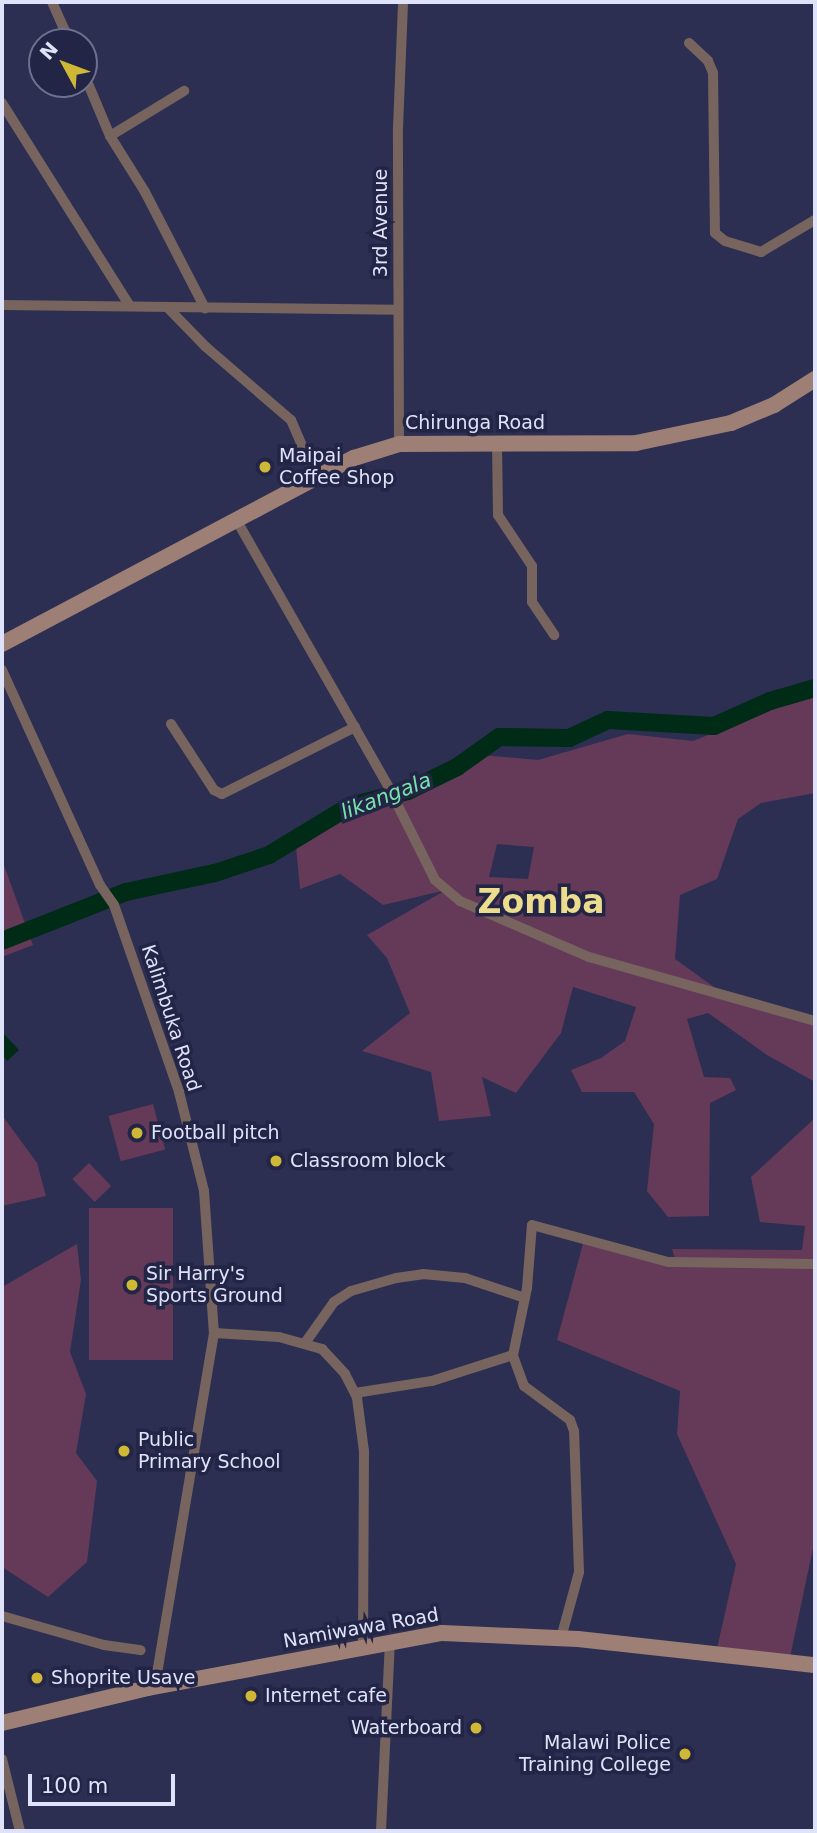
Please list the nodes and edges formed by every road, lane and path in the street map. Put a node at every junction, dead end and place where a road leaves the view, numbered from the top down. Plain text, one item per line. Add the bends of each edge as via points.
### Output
1 (52, 2) edge
2 (403, 2) edge
3 (64, 28) edge
4 (689, 43) dead end
5 (184, 91) dead end
6 (94, 98) edge
7 (2, 103) edge
8 (110, 136) junction
9 (815, 220) edge
10 (2, 305) edge
11 (129, 305) junction
12 (205, 308) junction
13 (169, 309) junction
14 (398, 310) junction
15 (815, 379) edge
16 (497, 443) junction
17 (399, 444) junction
18 (316, 478) junction
19 (237, 521) junction
20 (554, 635) dead end
21 (2, 644) edge
22 (2, 670) edge
23 (171, 724) dead end
24 (355, 727) junction
25 (814, 1018) edge
26 (815, 1264) edge
27 (524, 1298) junction
28 (214, 1333) junction
29 (305, 1343) junction
30 (513, 1355) junction
31 (355, 1393) junction
32 (2, 1616) edge
33 (561, 1638) junction
34 (390, 1642) junction
35 (363, 1645) junction
36 (141, 1650) dead end
37 (815, 1665) edge
38 (148, 1688) junction
39 (2, 1723) edge
40 (2, 1759) edge
41 (20, 1831) edge
42 (381, 1831) edge

1 - 3 street
2 - 14 street, 3rd Avenue
4 - 9 street via 708,61 713,73 715,233 725,242 761,252
5 - 8 street
6 - 8 street
7 - 11 street
8 - 12 street via 145,192
10 - 11 street
11 - 13 street
12 - 13 street
12 - 14 street
13 - 18 street via 290,420
14 - 17 street, 3rd Avenue
15 - 16 street, Chirunga Road via 752,415 677,436 608,446
16 - 17 street, Chirunga Road
16 - 20 street via 498,515 532,566 531,601
17 - 18 street, Chirunga Road via 354,458
18 - 19 street, Chirunga Road
19 - 21 street, Chirunga Road
19 - 24 street
22 - 28 street, Kalimbuka Road via 100,885 114,905 179,1092 204,1191
23 - 24 street via 214,790 222,794
24 - 25 street via 426,868 460,901 595,960
26 - 27 street via 668,1262 532,1225
27 - 29 street via 465,1278 422,1274 396,1278 351,1291 334,1302
27 - 30 street
28 - 29 street via 258,1334
28 - 38 street, Kalimbuka Road via 158,1668
29 - 31 street via 328,1354
30 - 31 street via 432,1381
30 - 33 street via 524,1386 570,1420 574,1431 579,1572
31 - 35 street via 363,1451
32 - 36 street via 104,1646
33 - 34 street, Namiwawa Road via 442,1633
33 - 37 street, Namiwawa Road
34 - 35 street, Namiwawa Road
34 - 42 street
35 - 38 street, Namiwawa Road
38 - 39 street, Namiwawa Road
40 - 41 street

